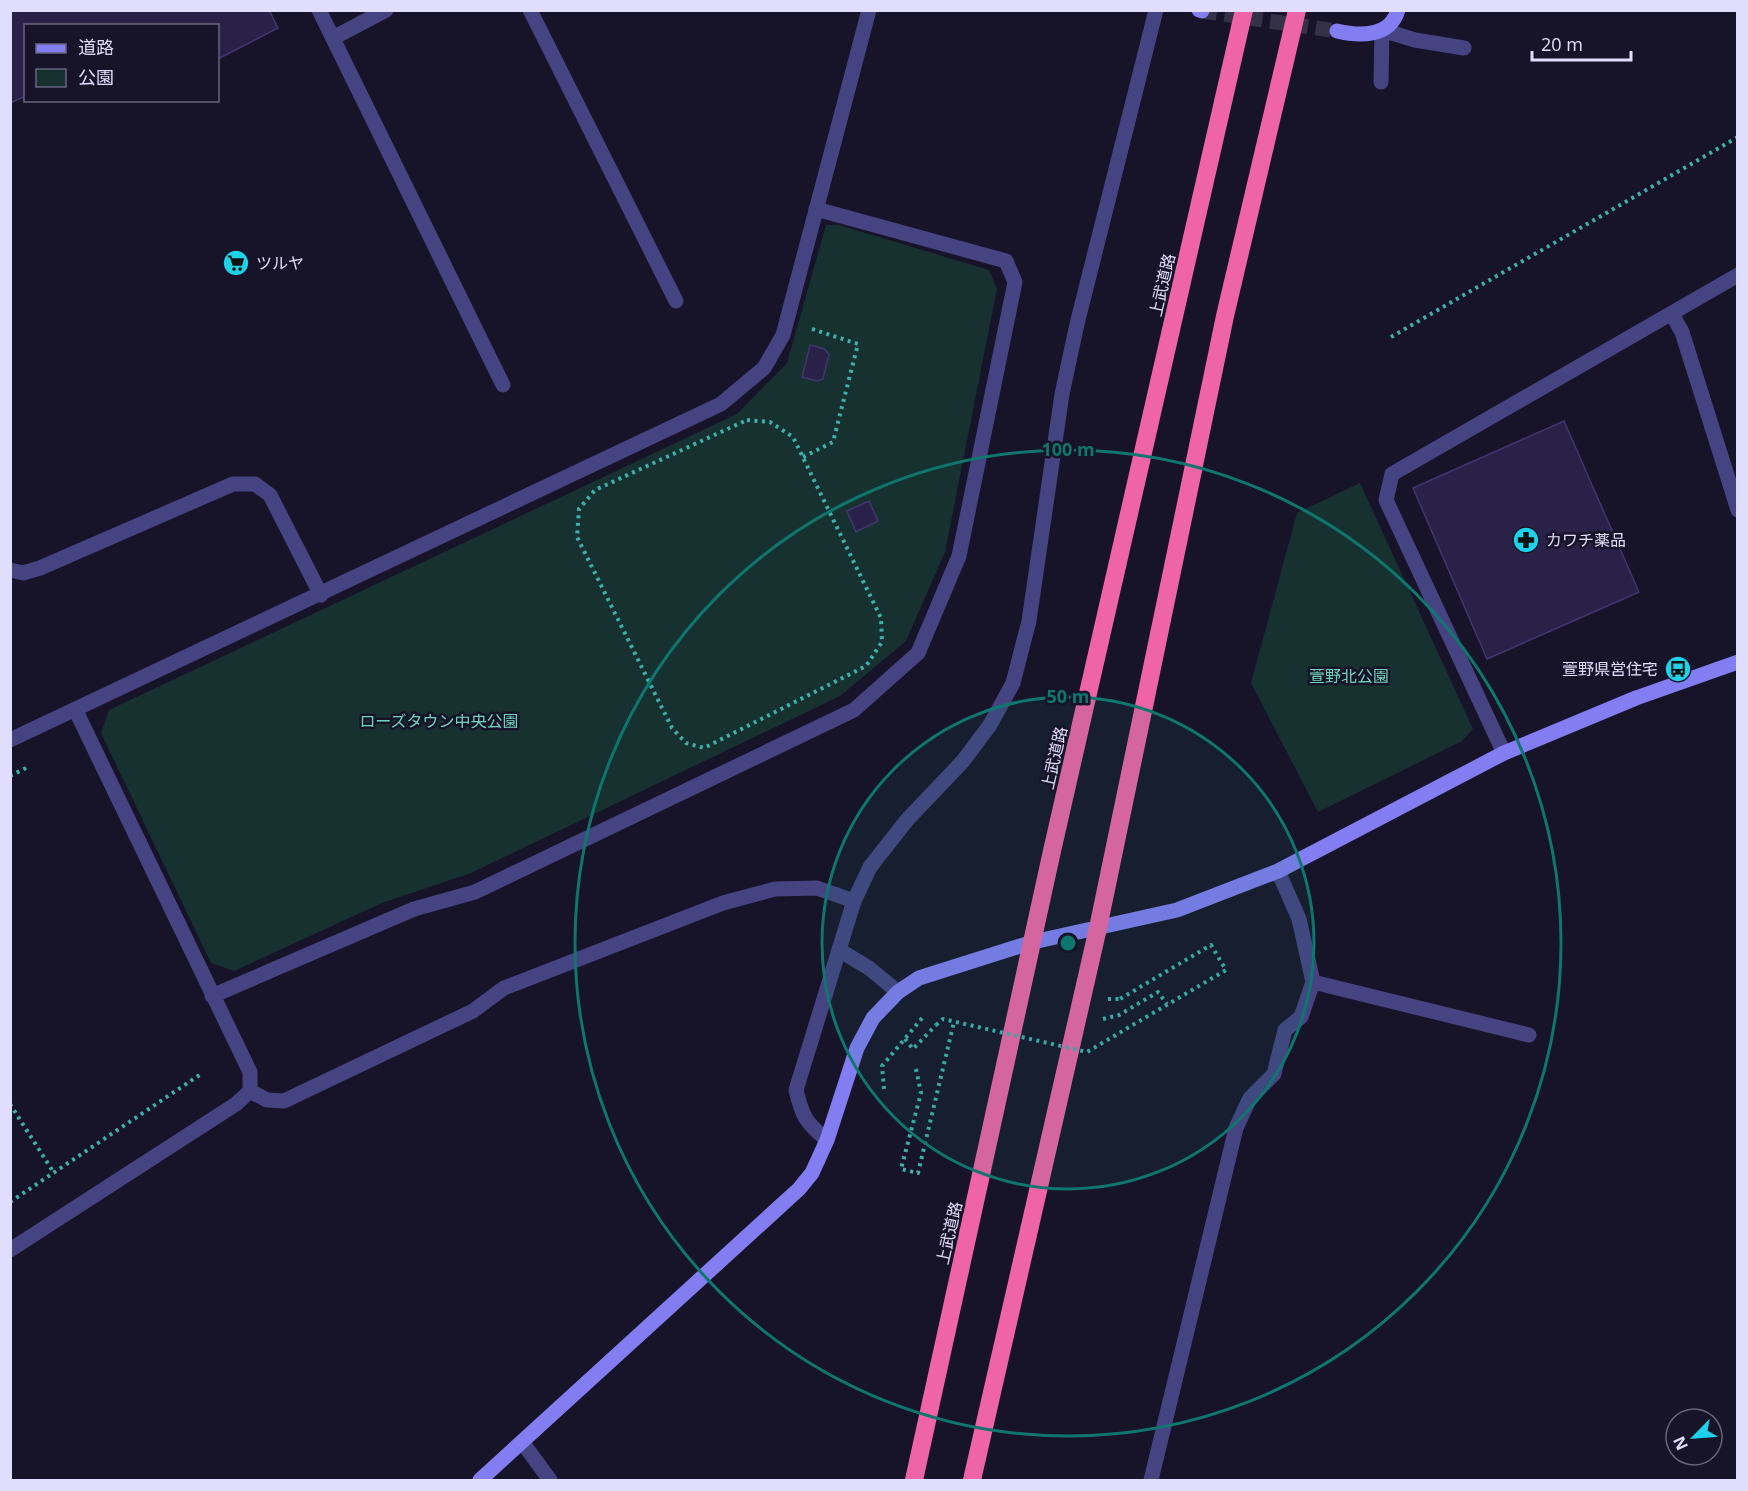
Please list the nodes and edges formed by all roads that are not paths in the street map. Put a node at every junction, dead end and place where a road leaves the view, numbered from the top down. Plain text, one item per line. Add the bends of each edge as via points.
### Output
1 (319, 10) edge
2 (386, 10) edge
3 (530, 10) edge
4 (868, 10) edge
5 (1156, 10) edge
6 (1244, 10) edge
7 (1297, 10) edge
8 (1398, 10) edge
9 (1382, 30) junction
10 (1337, 32) tunnel mouth
11 (333, 38) junction
12 (1464, 48) dead end
13 (1382, 82) dead end
14 (816, 209) junction
15 (1737, 276) edge
16 (676, 300) dead end
17 (1672, 314) junction
18 (503, 385) dead end
19 (1730, 460) edge
20 (1737, 510) edge
21 (10, 570) edge
22 (321, 595) junction
23 (1737, 662) edge
24 (76, 711) junction
25 (10, 740) edge
26 (1504, 753) junction
27 (1278, 871) junction
28 (854, 901) junction
29 (1098, 928) junction
30 (1033, 942) junction
31 (839, 950) junction
32 (1313, 982) junction
33 (898, 992) junction
34 (212, 996) junction
35 (1529, 1035) dead end
36 (250, 1091) junction
37 (827, 1140) junction
38 (10, 1250) edge
39 (522, 1442) junction
40 (480, 1480) edge
41 (550, 1480) edge
42 (914, 1480) edge
43 (972, 1480) edge
44 (1151, 1480) edge

1 - 11 street
2 - 11 street
3 - 16 street
4 - 14 street
5 - 28 street via 1062,394 1029,621 1013,683 990,725 963,761 907,820 870,867
6 - 30 highway, 上武道路
7 - 29 highway via 1225,316
8 - 9 street
9 - 10 street via 1361,36
9 - 12 street
9 - 13 street
11 - 18 street
14 - 22 street via 783,335 764,368 721,405
14 - 34 street via 1006,261 1015,282 958,556 918,653 854,710 475,892 414,909
15 - 17 street
17 - 19 street
17 - 26 street via 1392,474 1386,500
19 - 20 street
21 - 22 street via 23,573 40,568 234,483 255,484 270,495
22 - 24 street
23 - 26 street via 1636,698
24 - 25 street
24 - 34 street
26 - 27 street
27 - 29 street via 1177,910
27 - 32 street via 1299,919
28 - 31 street
28 - 36 street via 817,888 775,889 723,903 504,987 473,1011 284,1101 267,1100
29 - 30 street
29 - 43 highway
30 - 33 street via 945,968
30 - 42 highway, 上武道路
31 - 33 street
31 - 37 street via 796,1090 802,1115
32 - 35 street
32 - 44 street via 1301,1017 1285,1030 1274,1074 1250,1098 1236,1128
33 - 37 street via 873,1018 857,1048
34 - 36 street via 250,1072
36 - 38 street via 236,1104
37 - 39 street via 812,1173 799,1189
39 - 40 street
39 - 41 street

